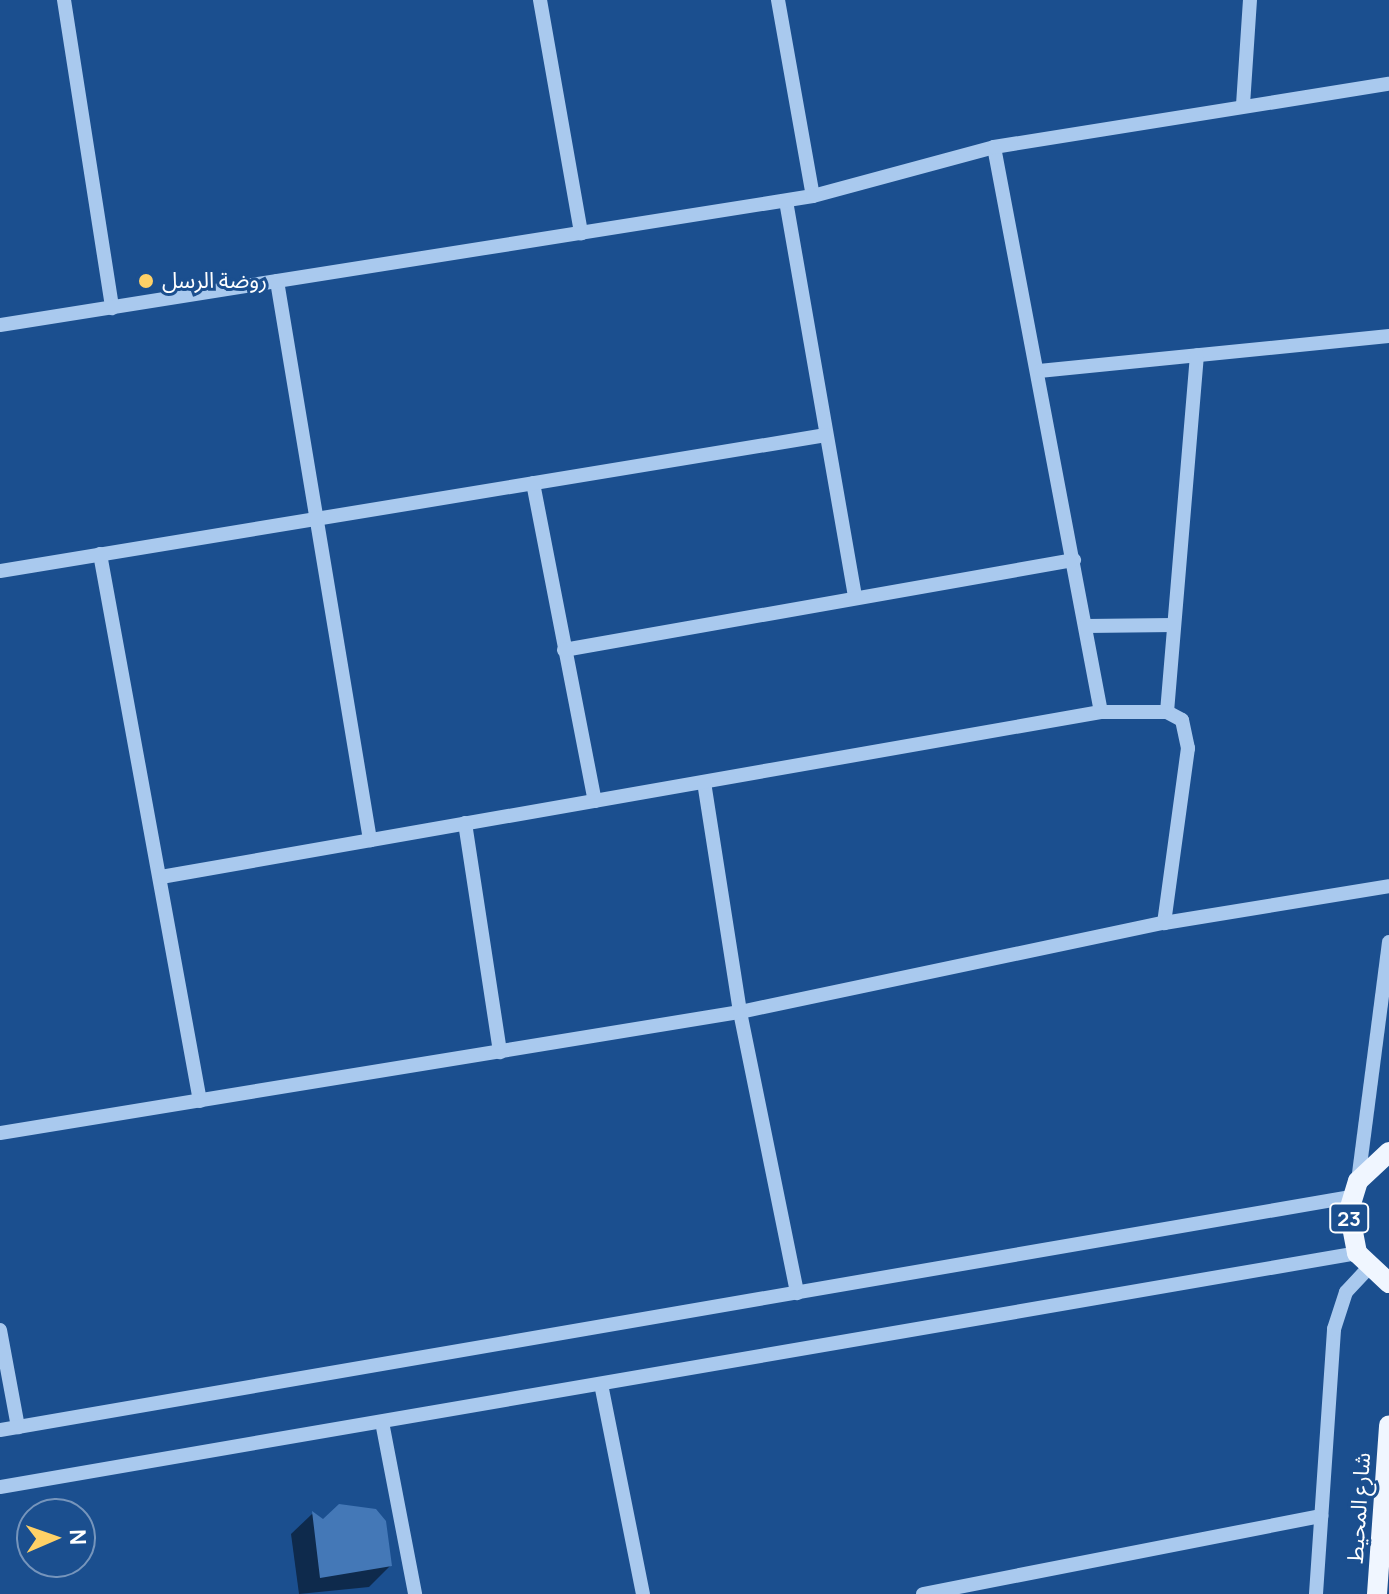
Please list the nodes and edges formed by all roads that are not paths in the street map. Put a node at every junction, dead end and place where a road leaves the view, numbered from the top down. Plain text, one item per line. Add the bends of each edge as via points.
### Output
1 (64, 0) edge
2 (540, 0) edge
3 (778, 0) edge
4 (1250, 0) edge
5 (1389, 84) edge
6 (1243, 105) junction
7 (994, 147) junction
8 (813, 196) junction
9 (786, 201) junction
10 (581, 233) junction
11 (277, 281) junction
12 (112, 308) junction
13 (0, 325) edge
14 (1389, 336) edge
15 (1197, 355) junction
16 (1039, 371) junction
17 (826, 435) junction
18 (533, 483) junction
19 (316, 519) junction
20 (100, 554) junction
21 (1074, 560) junction
22 (0, 571) edge
23 (855, 597) junction
24 (1174, 625) junction
25 (1086, 626) junction
26 (564, 650) junction
27 (1101, 712) junction
28 (1167, 712) junction
29 (704, 782) junction
30 (595, 801) junction
31 (465, 823) junction
32 (370, 840) junction
33 (161, 877) junction
34 (1389, 886) edge
35 (1164, 923) junction
36 (1389, 942) edge
37 (740, 1012) junction
38 (500, 1052) junction
39 (200, 1101) junction
40 (0, 1133) edge
41 (1389, 1152) edge
42 (1354, 1189) junction
43 (1377, 1276) edge
44 (797, 1293) junction
45 (0, 1330) edge
46 (601, 1384) junction
47 (382, 1422) junction
48 (1389, 1425) edge
49 (18, 1427) junction
50 (0, 1430) edge
51 (0, 1487) edge
52 (1321, 1516) junction
53 (415, 1594) edge
54 (643, 1594) edge
55 (923, 1594) edge
56 (1316, 1594) edge
57 (1377, 1594) edge

1 - 12 street
2 - 10 street
3 - 8 street
4 - 6 street
5 - 6 street
6 - 7 street
7 - 8 street
7 - 16 street
8 - 9 street
9 - 10 street
9 - 17 street
10 - 11 street
11 - 12 street
11 - 19 street
12 - 13 street
14 - 15 street
15 - 16 street
15 - 24 street
16 - 21 street
17 - 18 street
17 - 23 street
18 - 19 street
18 - 26 street
19 - 20 street
19 - 32 street
20 - 22 street
20 - 33 street
21 - 23 street
21 - 25 street
23 - 26 street
24 - 25 street
24 - 28 street
25 - 27 street
26 - 30 street
27 - 28 street
27 - 29 street
28 - 35 street via 1182,720 1188,748
29 - 30 street
29 - 37 street
30 - 31 street
31 - 32 street
31 - 38 street
32 - 33 street
33 - 39 street
34 - 35 street
35 - 37 street
36 - 42 street
37 - 38 street
37 - 44 street
38 - 39 street
39 - 40 street
41 - 42 main road, 23
42 - 43 main road, 23
42 - 44 street
43 - 46 street
43 - 52 street via 1346,1292 1334,1329
44 - 49 street
45 - 49 street
46 - 47 street
46 - 54 street
47 - 51 street
47 - 53 street
48 - 57 main road, شارع المحيط
49 - 50 street
52 - 55 street
52 - 56 street

